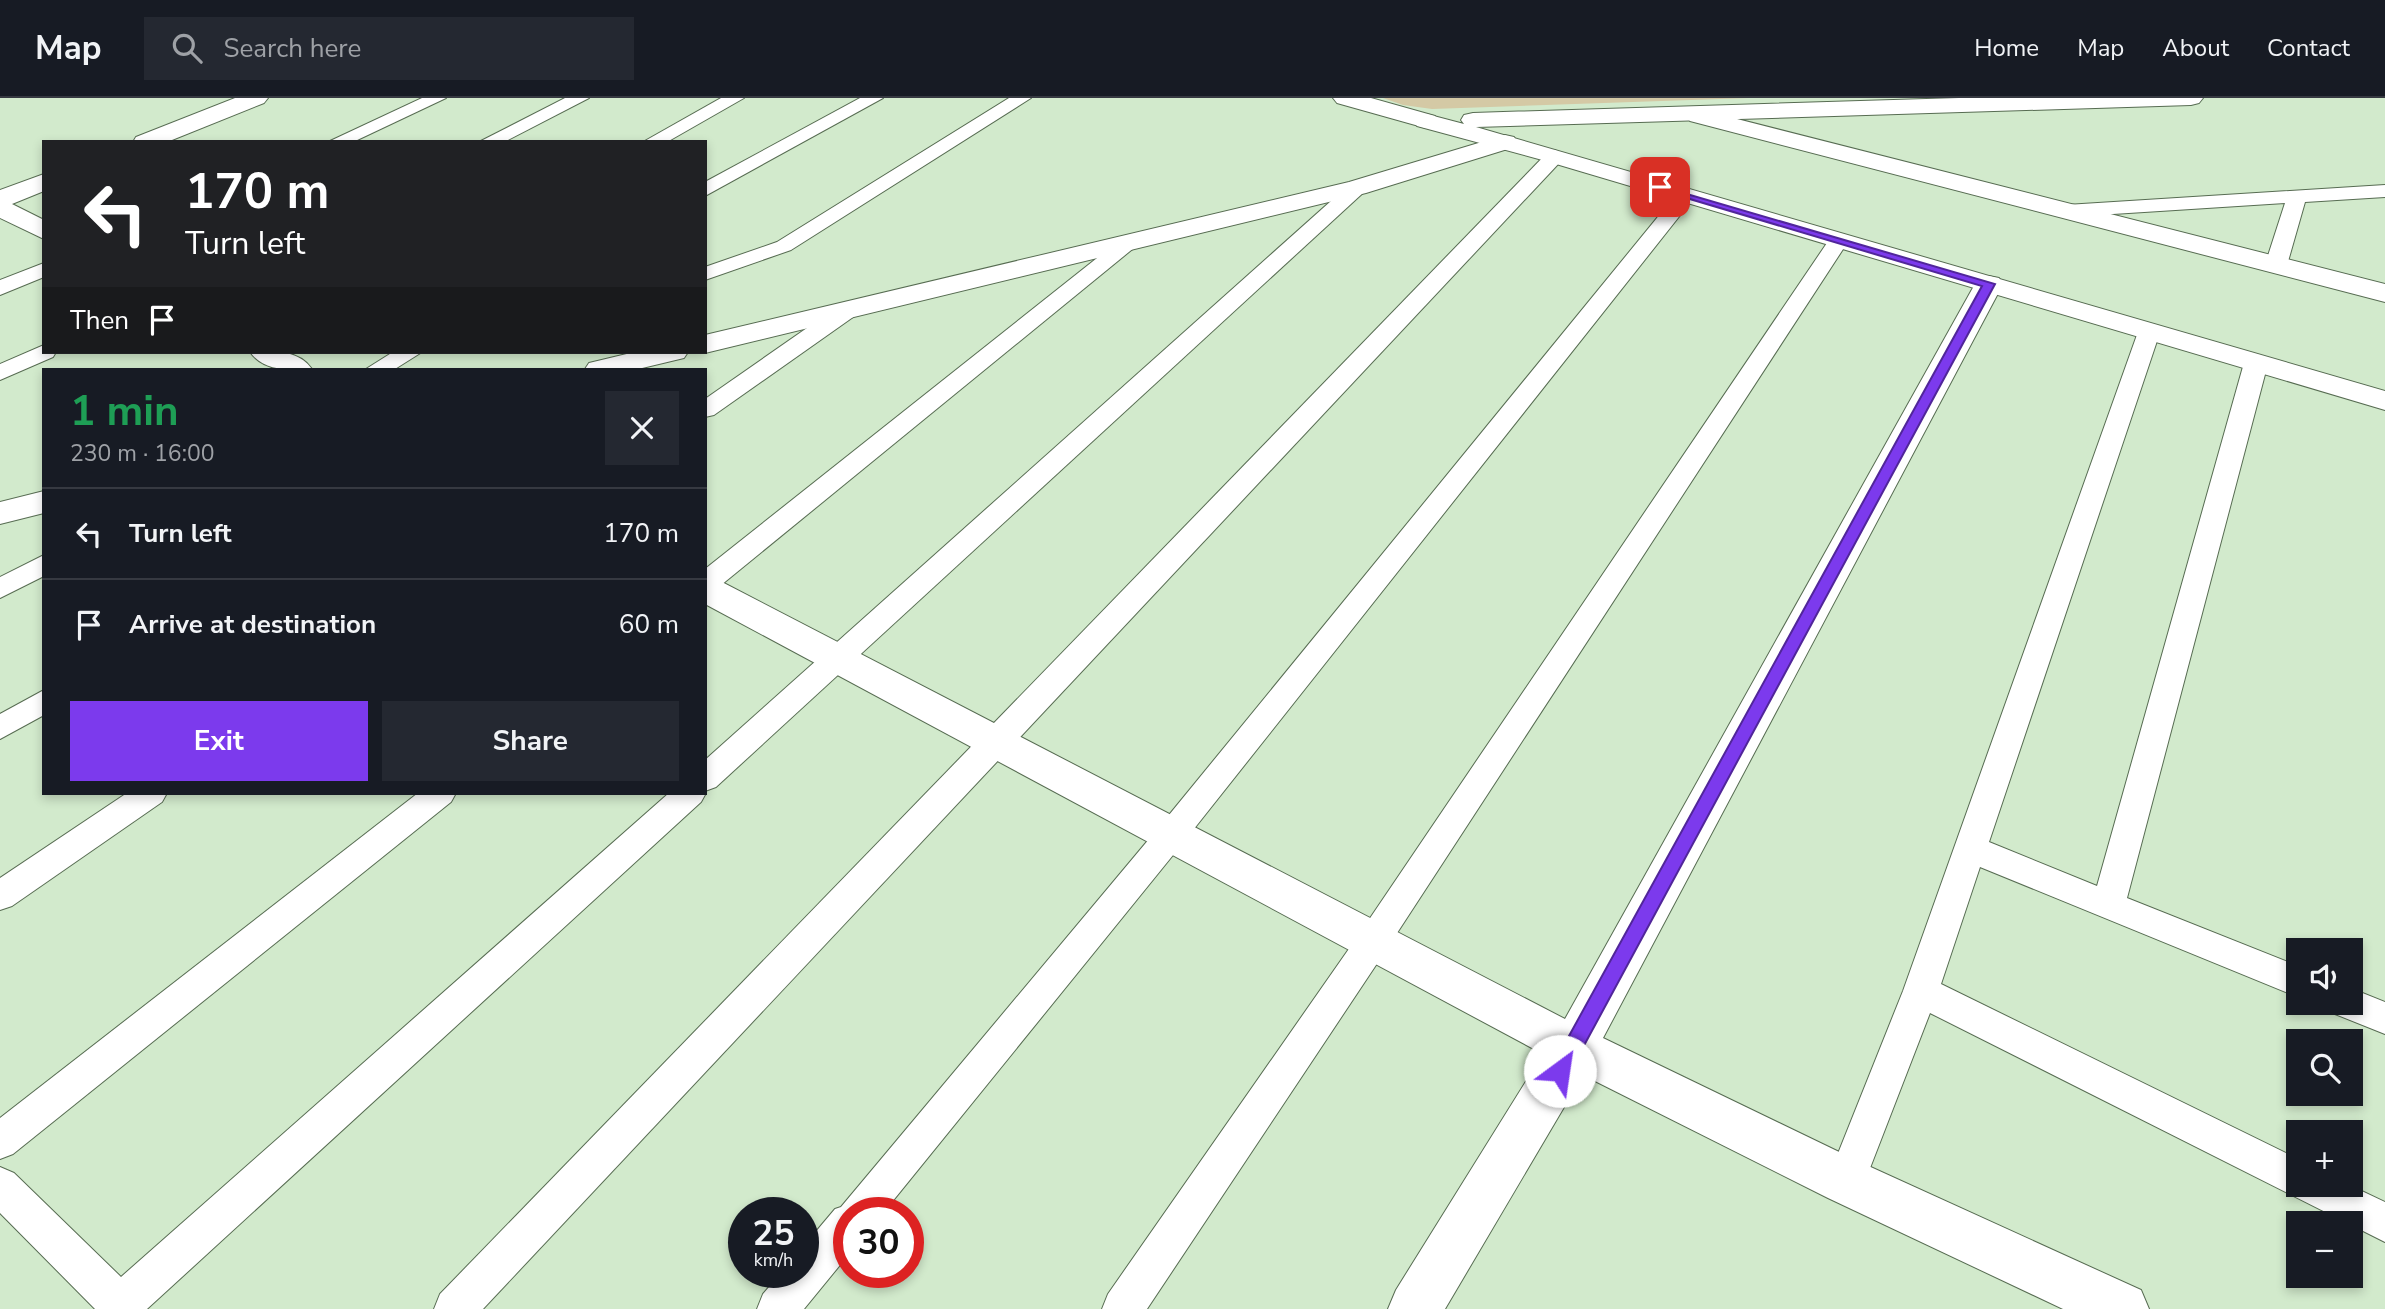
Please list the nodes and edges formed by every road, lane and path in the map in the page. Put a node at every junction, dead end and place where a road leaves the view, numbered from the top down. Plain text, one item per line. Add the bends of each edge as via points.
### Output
1 (256, 98) edge
2 (438, 98) edge
3 (580, 98) edge
4 (735, 98) edge
5 (874, 98) edge
6 (1022, 98) edge
7 (1345, 98) edge
8 (2191, 98) edge
9 (170, 104) dead end
10 (1698, 116) junction
11 (206, 118) junction
12 (1426, 121) junction
13 (150, 140) edge
14 (342, 140) edge
15 (492, 140) edge
16 (656, 140) edge
17 (1505, 142) junction
18 (1555, 156) junction
19 (42, 183) edge
20 (1357, 188) junction
21 (707, 189) edge
22 (2385, 191) edge
23 (1686, 195) junction
24 (2297, 196) junction
25 (2, 209) edge
26 (2066, 211) junction
27 (42, 230) edge
28 (1839, 240) junction
29 (1128, 243) junction
30 (2276, 265) junction
31 (42, 270) edge
32 (707, 273) edge
33 (1989, 284) junction
34 (0, 288) edge
35 (2385, 293) edge
36 (848, 310) junction
37 (2149, 331) junction
38 (707, 344) edge
39 (42, 353) edge
40 (269, 354) edge
41 (406, 354) edge
42 (664, 354) edge
43 (2256, 363) junction
44 (295, 368) edge
45 (380, 368) edge
46 (604, 368) edge
47 (0, 373) edge
48 (2385, 401) edge
49 (707, 409) edge
50 (42, 502) edge
51 (0, 513) edge
52 (42, 565) edge
53 (707, 584) edge
54 (707, 587) edge
55 (0, 589) edge
56 (838, 660) junction
57 (42, 702) edge
58 (0, 728) edge
59 (997, 744) junction
60 (707, 777) edge
61 (148, 795) edge
62 (437, 795) edge
63 (688, 795) edge
64 (1171, 835) junction
65 (1970, 849) junction
66 (0, 896) edge
67 (2108, 905) junction
68 (1372, 943) junction
69 (2286, 977) edge
70 (1921, 991) junction
71 (2363, 1009) edge
72 (2385, 1018) edge
73 (1574, 1047) junction
74 (0, 1141) edge
75 (2286, 1173) edge
76 (1846, 1181) junction
77 (0, 1186) edge
78 (871, 1197) edge
79 (2333, 1197) edge
80 (2385, 1223) edge
81 (833, 1242) edge
82 (121, 1308) edge
83 (455, 1309) edge
84 (778, 1309) edge
85 (1122, 1309) edge
86 (1415, 1309) edge
87 (2122, 1309) edge

1 - 11 street
2 - 14 lane
3 - 15 lane
4 - 16 lane
5 - 21 lane
6 - 32 lane via 784,246
7 - 12 street
8 - 10 street
9 - 11 street
10 - 12 street
10 - 26 street
11 - 13 street
12 - 17 street
17 - 18 street
17 - 20 street
18 - 23 street
18 - 59 lane
19 - 25 street
20 - 29 street
20 - 56 lane
22 - 24 lane
23 - 28 street
23 - 64 lane
24 - 26 lane
24 - 30 lane
25 - 27 street
26 - 30 street
28 - 33 street
28 - 68 lane
29 - 36 street
29 - 53 lane
30 - 35 street
31 - 34 lane
33 - 37 street
33 - 73 street
36 - 38 street
36 - 49 lane
37 - 43 street
37 - 65 lane
39 - 47 lane
40 - 44 street
41 - 45 lane
42 - 46 street
43 - 48 street
43 - 67 lane
50 - 51 street
52 - 55 lane
54 - 56 street
56 - 59 street
56 - 60 lane
57 - 58 lane
59 - 64 street
59 - 83 lane
61 - 66 lane
62 - 74 lane
63 - 82 lane
64 - 68 street
64 - 78 lane
65 - 67 lane
65 - 70 lane
67 - 69 lane
68 - 73 street
68 - 85 lane
70 - 75 lane
70 - 76 lane
71 - 72 lane
73 - 76 street
73 - 86 street
76 - 87 street
77 - 82 lane
79 - 80 lane
81 - 84 lane

